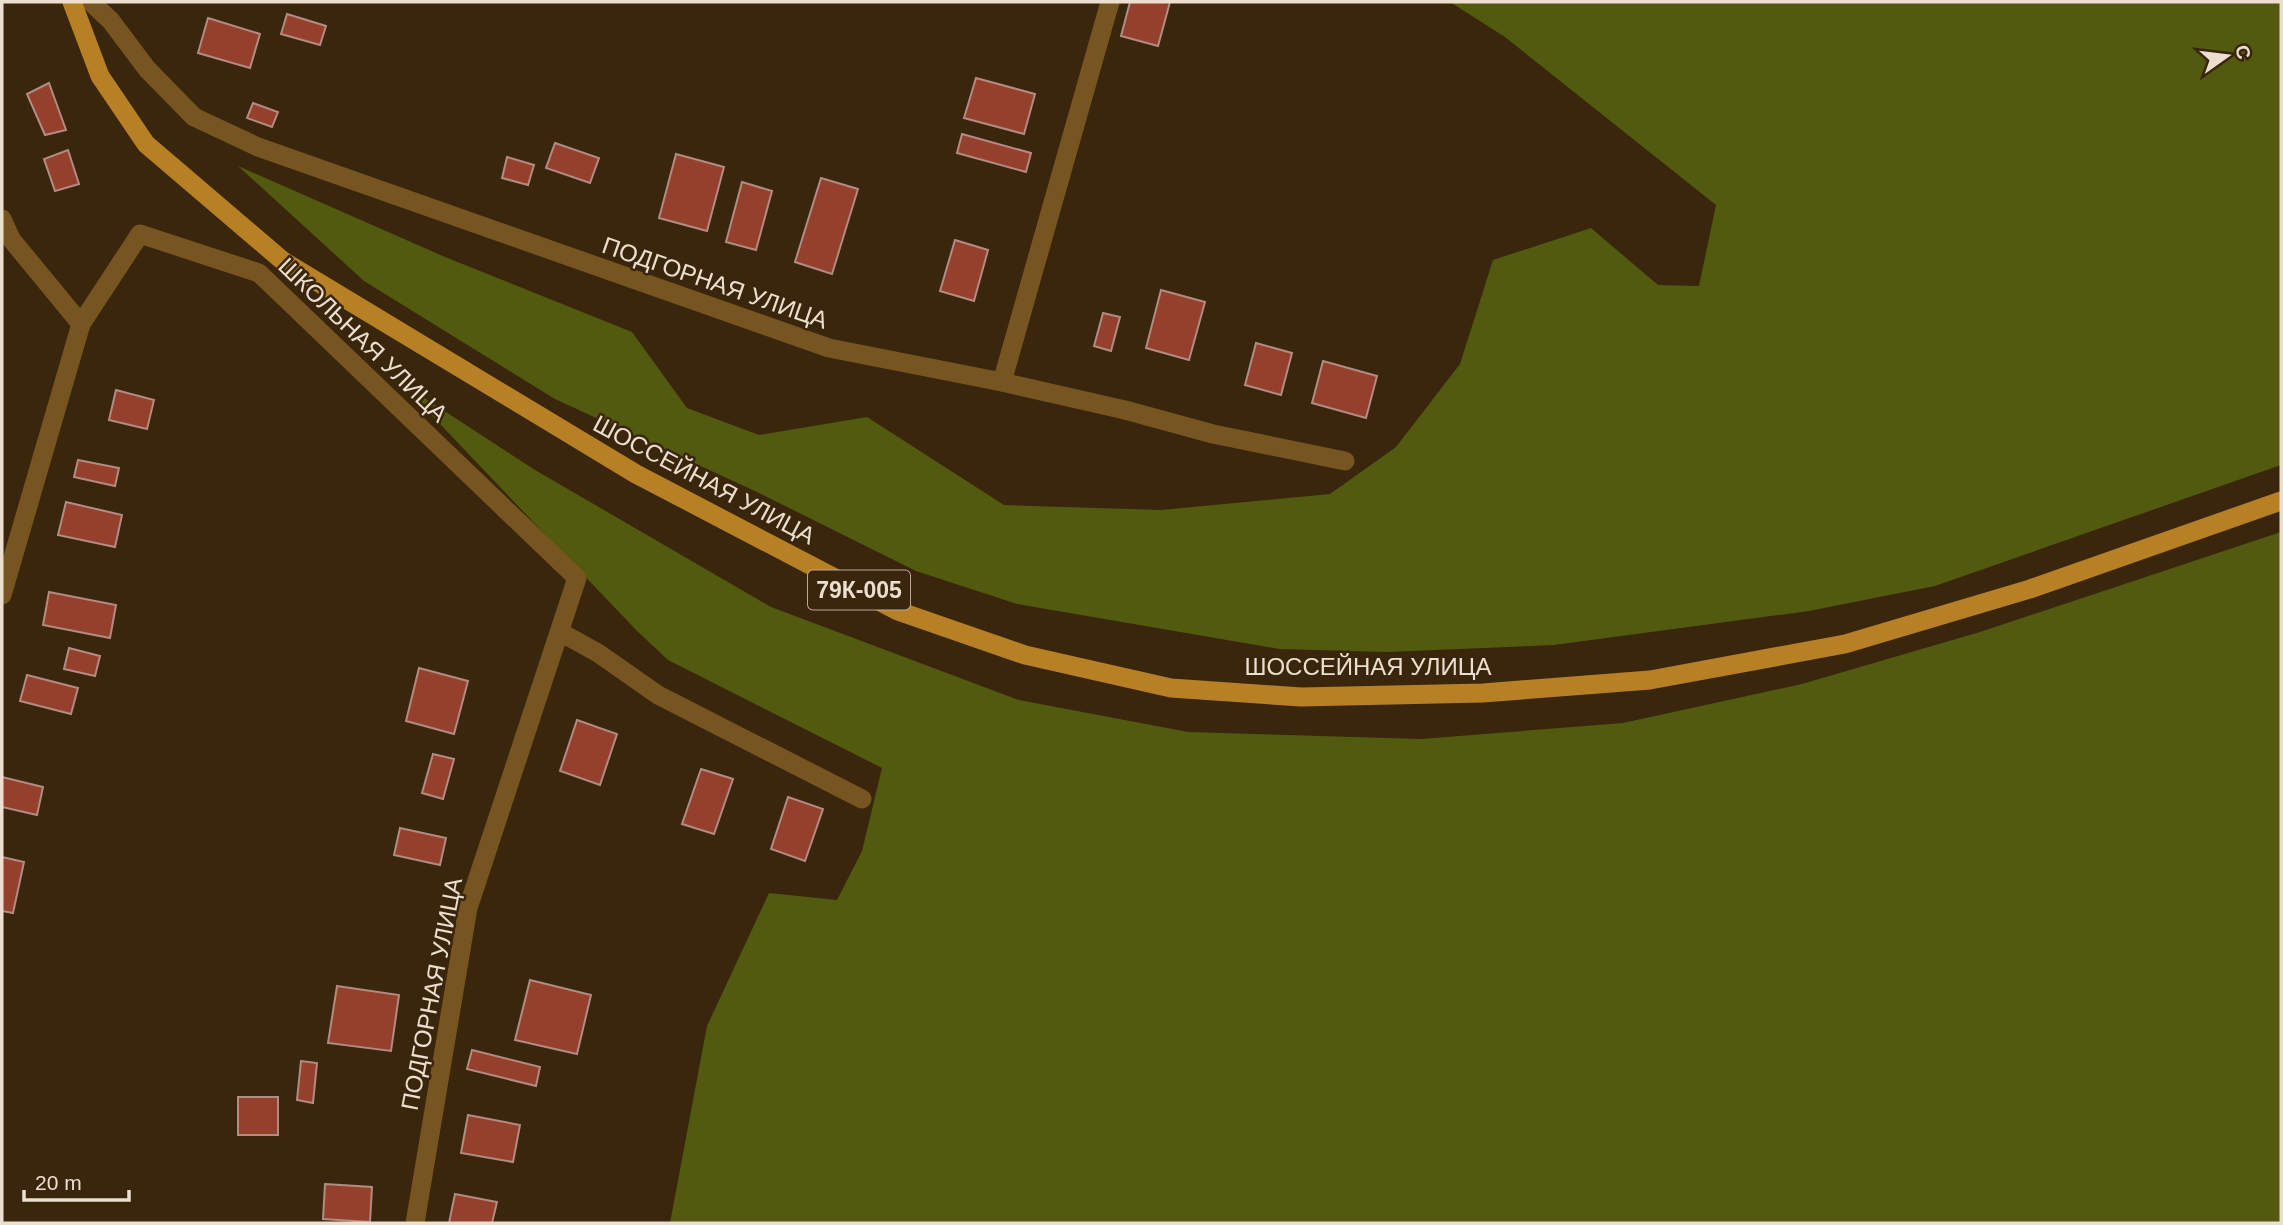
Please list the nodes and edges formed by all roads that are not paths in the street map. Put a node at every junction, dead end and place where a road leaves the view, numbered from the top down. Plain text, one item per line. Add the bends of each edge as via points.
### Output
1 (72, 2) edge
2 (91, 2) edge
3 (1110, 2) edge
4 (2, 219) edge
5 (81, 324) junction
6 (1002, 382) junction
7 (1345, 461) dead end
8 (2281, 501) edge
9 (577, 578) joint
10 (2, 595) edge
11 (560, 632) junction
12 (862, 799) dead end
13 (415, 1223) edge

1 - 8 main road, ШОССЕЙНАЯ УЛИЦА / 79К-005 via 100,76 146,144 283,261 636,474 898,611 1025,656 1171,688 1301,697 1483,693 1650,680 1844,644 2030,589
2 - 6 street, ПОДГОРНАЯ УЛИЦА via 194,117 258,147 829,348
3 - 6 street
4 - 5 street via 11,239
5 - 9 street, ШКОЛЬНАЯ УЛИЦА via 140,234 259,273
5 - 10 street
6 - 7 street, ПОДГОРНАЯ УЛИЦА
9 - 11 street, ПОДГОРНАЯ УЛИЦА
11 - 12 street via 658,695
11 - 13 street, ПОДГОРНАЯ УЛИЦА via 468,908

